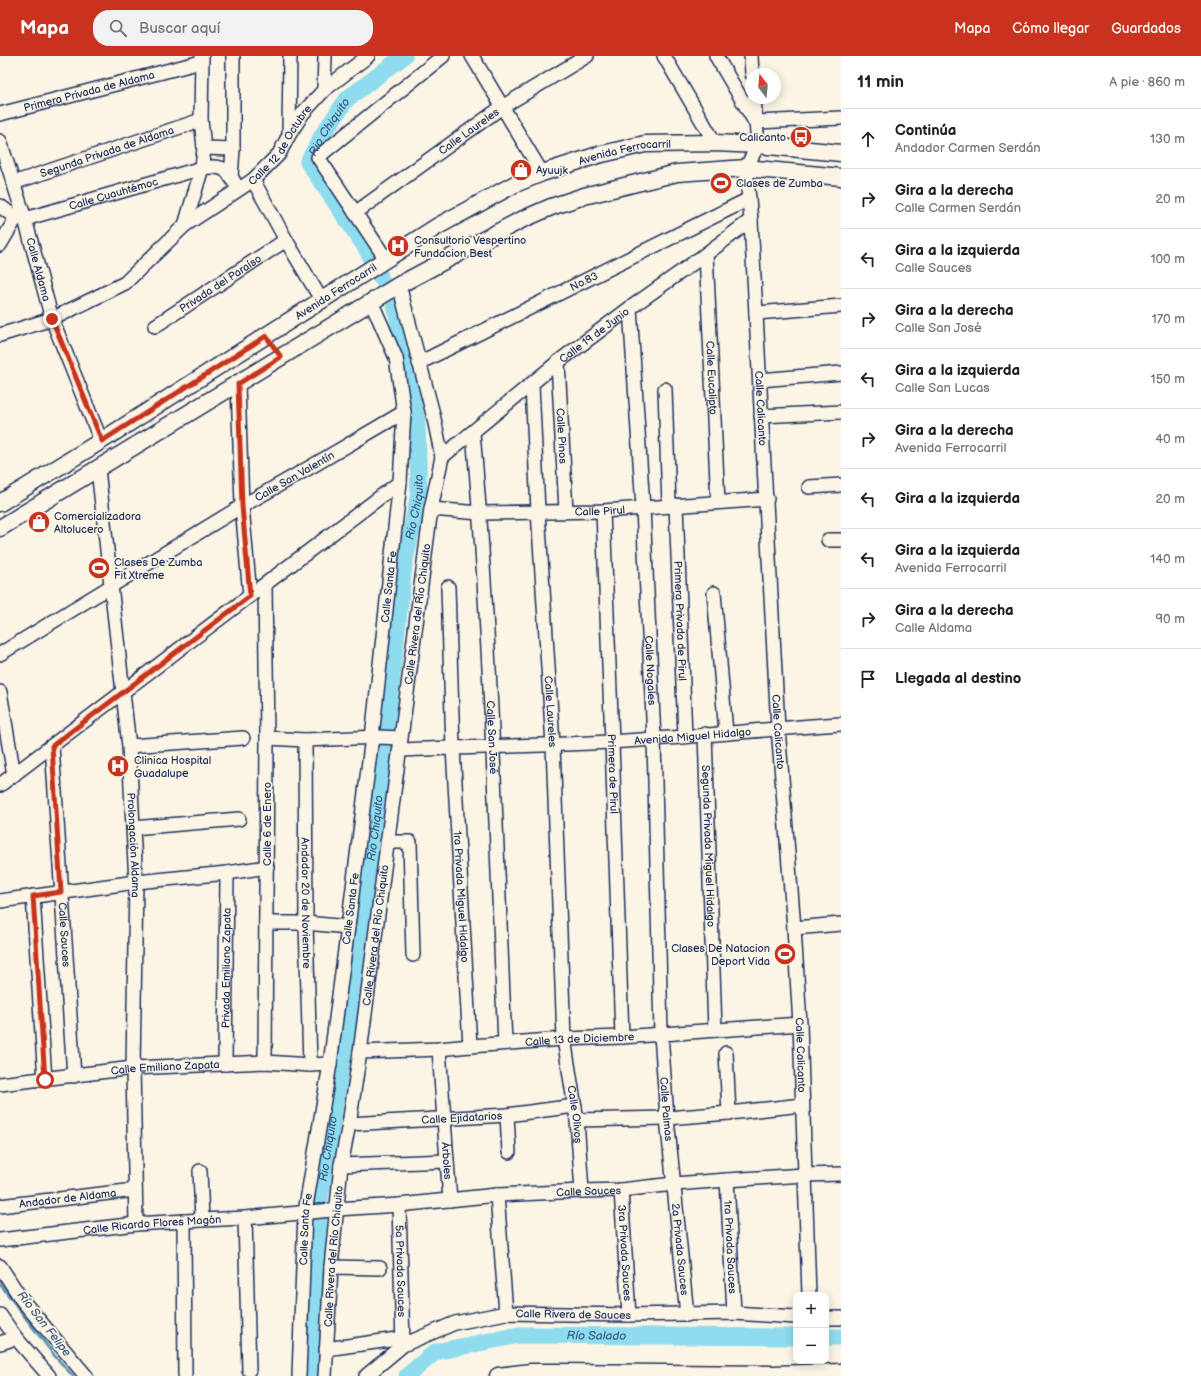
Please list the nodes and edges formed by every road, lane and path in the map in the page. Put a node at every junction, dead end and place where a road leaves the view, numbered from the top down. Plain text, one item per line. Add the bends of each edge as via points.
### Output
1 (233, 56) edge
2 (290, 56) edge
3 (325, 56) edge
4 (368, 56) edge
5 (443, 56) edge
6 (472, 56) edge
7 (587, 56) edge
8 (664, 56) edge
9 (716, 56) edge
10 (751, 56) edge
11 (202, 59) edge
12 (752, 68) edge
13 (324, 90) junction
14 (754, 104) edge
15 (502, 107) junction
16 (0, 114) edge
17 (841, 118) edge
18 (201, 120) junction
19 (755, 122) junction
20 (289, 135) junction
21 (0, 141) edge
22 (715, 143) junction
23 (758, 145) junction
24 (204, 148) junction
25 (233, 149) junction
26 (841, 153) edge
27 (202, 168) junction
28 (746, 168) junction
29 (542, 173) junction
30 (841, 176) edge
31 (231, 177) junction
32 (253, 180) junction
33 (13, 183) junction
34 (238, 189) junction
35 (749, 199) junction
36 (0, 206) edge
37 (355, 213) junction
38 (21, 219) junction
39 (751, 220) junction
40 (184, 224) junction
41 (286, 240) junction
42 (0, 245) edge
43 (706, 254) junction
44 (384, 260) junction
45 (396, 287) junction
46 (374, 300) junction
47 (322, 301) junction
48 (841, 306) edge
49 (630, 308) junction
50 (756, 313) junction
51 (52, 319) junction
52 (155, 326) dead end
53 (0, 335) edge
54 (266, 336) junction
55 (281, 357) junction
56 (558, 362) junction
57 (419, 363) junction
58 (841, 373) edge
59 (760, 380) junction
60 (238, 384) junction
61 (532, 385) junction
62 (665, 389) dead end
63 (404, 412) junction
64 (841, 412) edge
65 (761, 416) junction
66 (474, 433) junction
67 (102, 441) junction
68 (442, 457) junction
69 (98, 469) junction
70 (400, 482) junction
71 (841, 485) edge
72 (809, 487) dead end
73 (767, 499) junction
74 (718, 502) junction
75 (0, 503) edge
76 (672, 505) junction
77 (242, 506) junction
78 (643, 508) junction
79 (432, 509) junction
80 (566, 511) junction
81 (603, 511) junction
82 (538, 512) junction
83 (480, 513) junction
84 (0, 528) edge
85 (265, 585) junction
86 (110, 586) junction
87 (448, 587) dead end
88 (714, 593) dead end
89 (250, 596) junction
90 (0, 654) edge
91 (0, 692) edge
92 (123, 692) junction
93 (841, 724) edge
94 (778, 728) junction
95 (726, 733) junction
96 (705, 734) junction
97 (685, 736) junction
98 (375, 737) junction
99 (243, 738) dead end
100 (267, 738) junction
101 (654, 739) junction
102 (305, 740) junction
103 (397, 742) junction
104 (612, 742) junction
105 (553, 745) junction
106 (52, 746) junction
107 (129, 746) junction
108 (492, 747) junction
109 (453, 748) junction
110 (14, 775) junction
111 (0, 785) edge
112 (239, 819) dead end
113 (133, 828) junction
114 (387, 842) junction
115 (267, 867) junction
116 (227, 873) junction
117 (136, 882) junction
118 (61, 892) junction
119 (33, 896) junction
120 (0, 901) edge
121 (266, 923) junction
122 (306, 923) junction
123 (841, 924) edge
124 (348, 927) junction
125 (794, 928) junction
126 (413, 955) dead end
127 (800, 1024) junction
128 (715, 1030) junction
129 (661, 1034) junction
130 (622, 1038) junction
131 (564, 1039) junction
132 (505, 1043) junction
133 (470, 1046) junction
134 (440, 1049) junction
135 (360, 1052) junction
136 (726, 1053) dead end
137 (266, 1062) junction
138 (225, 1064) junction
139 (330, 1064) junction
140 (310, 1065) junction
141 (134, 1068) junction
142 (74, 1076) junction
143 (45, 1080) junction
144 (0, 1084) edge
145 (802, 1105) junction
146 (575, 1106) junction
147 (729, 1113) junction
148 (507, 1115) junction
149 (445, 1118) junction
150 (667, 1118) junction
151 (577, 1120) junction
152 (349, 1124) junction
153 (509, 1152) dead end
154 (446, 1161) junction
155 (341, 1165) junction
156 (200, 1171) dead end
157 (805, 1174) junction
158 (841, 1174) edge
159 (727, 1180) junction
160 (674, 1184) junction
161 (135, 1190) junction
162 (621, 1190) junction
163 (582, 1191) junction
164 (497, 1195) junction
165 (450, 1200) junction
166 (399, 1205) junction
167 (0, 1206) edge
168 (334, 1209) junction
169 (309, 1212) junction
170 (245, 1218) junction
171 (184, 1220) junction
172 (202, 1220) junction
173 (136, 1224) junction
174 (0, 1240) edge
175 (0, 1266) edge
176 (331, 1267) junction
177 (380, 1268) dead end
178 (809, 1292) edge
179 (506, 1313) junction
180 (734, 1313) junction
181 (0, 1315) edge
182 (629, 1315) junction
183 (687, 1315) junction
184 (793, 1317) edge
185 (829, 1318) edge
186 (841, 1318) edge
187 (16, 1338) junction
188 (404, 1342) junction
189 (0, 1343) edge
190 (326, 1349) junction
191 (249, 1370) dead end
192 (841, 1372) edge
193 (531, 1374) edge
194 (185, 1375) dead end
195 (772, 1375) edge
196 (49, 1376) edge
197 (86, 1376) edge
198 (299, 1376) edge
199 (325, 1376) edge
200 (366, 1376) edge
201 (498, 1376) edge

1 - 25 street
2 - 20 street
3 - 13 street
4 - 13 street, Calle 12 de Octubre
5 - 37 street via 318,157
6 - 15 street
7 - 15 street, Calle Laureles
8 - 22 street
9 - 19 street
10 - 12 street
11 - 16 street, Primera Privada de Aldama
11 - 18 street, Calle 12 de Octubre
13 - 20 street, Calle 12 de Octubre via 303,113
14 - 19 street
15 - 29 street
15 - 37 street, Calle Laureles
17 - 19 street
18 - 24 street, Calle 12 de Octubre
18 - 33 street, Segunda Privada de Aldama
19 - 23 street
20 - 32 street, Calle 12 de Octubre via 279,154
21 - 33 street, Calle Aldama
22 - 23 main road, Avenida Ferrocarril
22 - 29 main road, Avenida Ferrocarril via 645,144 598,155
23 - 26 main road, Avenida Ferrocarril
23 - 28 street
24 - 25 street
24 - 27 street, Calle 12 de Octubre
25 - 31 street
27 - 31 street, Calle Cuauhtémoc via 220,167
27 - 38 street, Calle Cuauhtémoc
27 - 40 street, Calle 12 de Octubre
28 - 30 main road
28 - 35 street, Calle Calicanto
28 - 45 main road via 677,173 584,196 551,207 519,221
29 - 44 main road, Avenida Ferrocarril via 515,184 438,226
31 - 34 street
32 - 34 street, Calle 12 de Octubre
32 - 41 street
33 - 38 street, Calle Aldama
34 - 40 street, Calle 12 de Octubre
35 - 39 street, Calle Calicanto
35 - 57 street, No.83
36 - 38 street
37 - 44 street
38 - 42 street
38 - 51 street, Calle Aldama
39 - 43 street, Calle 19 de Junio
39 - 50 street, Calle Calicanto
40 - 51 street, Calle 12 de Octubre via 125,283
41 - 47 street
41 - 52 street, Privada del Paraíso
43 - 49 street, Calle 19 de Junio
43 - 74 street, Calle Eucalipto
44 - 47 main road, Avenida Ferrocarril
45 - 46 main road
45 - 57 street, Calle Rivera del Río Chiquito
46 - 55 main road
46 - 63 street, Calle Santa Fe via 396,358
47 - 54 main road, Avenida Ferrocarril
48 - 50 street
49 - 56 street, Calle 19 de Junio
49 - 78 street, Calle Nogales
50 - 59 street, Calle Calicanto
51 - 53 street, Calle 12 de Octubre
51 - 67 street, Calle Aldama
54 - 55 main road
54 - 67 main road, Avenida Ferrocarril
55 - 60 main road
56 - 61 street, Calle 19 de Junio
56 - 80 street, Calle Pinos
57 - 68 street, Calle Rivera del Río Chiquito
58 - 59 street
59 - 65 street, Calle Calicanto
60 - 69 main road
60 - 77 street
61 - 66 street, Calle 19 de Junio
61 - 82 street, Calle Laureles
62 - 76 street, Primera Privada de Pirul
63 - 70 street, Calle Santa Fe
63 - 77 street, Calle San Valentín
64 - 65 street
65 - 73 street, Calle Calicanto
66 - 68 street, Calle 19 de Junio
66 - 83 street, Calle San José
67 - 75 main road, Avenida Ferrocarril
68 - 79 street, Calle Rivera del Río Chiquito
69 - 84 main road
69 - 86 street, Prolongación Aldama
70 - 85 street
70 - 98 street, Calle Santa Fe
71 - 72 street
73 - 74 street, Calle Pirul
73 - 94 street, Calle Calicanto
74 - 76 street, Calle Pirul
76 - 78 street, Calle Pirul
76 - 97 street, Primera Privada de Pirul
77 - 86 street, Calle San Valentín
77 - 89 street
78 - 81 street, Calle Pirul
78 - 101 street, Calle Nogales
79 - 83 street, Calle Pirul
79 - 103 street, Calle Rivera del Río Chiquito
80 - 81 street, Calle Pirul
80 - 82 street, Calle Pirul
81 - 104 street, Primera de Pirul
82 - 83 street, Calle Pirul
82 - 105 street, Calle Laureles
83 - 108 street, Calle San José
85 - 89 street
85 - 100 street, Calle 6 de Enero
86 - 90 street, Calle San Valentín
86 - 92 street, Prolongación Aldama
87 - 109 street, 1ra Privada Miguel Hidalgo
88 - 95 street
89 - 92 street
91 - 110 street
92 - 106 street
92 - 107 street, Prolongación Aldama
93 - 94 street, Avenida Miguel Hidalgo
94 - 95 street, Avenida Miguel Hidalgo
94 - 125 street, Calle Calicanto
95 - 96 street, Avenida Miguel Hidalgo
96 - 97 street, Avenida Miguel Hidalgo
96 - 128 street, Segunda Privada Miguel Hidalgo
97 - 101 street, Avenida Miguel Hidalgo
98 - 102 street, Avenida Miguel Hidalgo
98 - 103 street, Avenida Miguel Hidalgo
98 - 124 street, Calle Santa Fe
99 - 107 street
100 - 102 street, Avenida Miguel Hidalgo
100 - 115 street, Calle 6 de Enero
101 - 104 street, Avenida Miguel Hidalgo
101 - 129 street, Calle Nogales
102 - 122 street, Andador 20 de Noviembre
103 - 109 street, Avenida Miguel Hidalgo
103 - 114 street, Calle Rivera del Río Chiquito
104 - 105 street, Avenida Miguel Hidalgo
104 - 130 street, Primera de Pirul
105 - 108 street, Avenida Miguel Hidalgo
105 - 131 street, Calle Laureles
106 - 110 street
106 - 118 street, Calle Sauces
107 - 113 street, Prolongación Aldama
108 - 109 street, Avenida Miguel Hidalgo
108 - 132 street, Calle San José
109 - 133 street, 1ra Privada Miguel Hidalgo
110 - 111 street
112 - 113 street
113 - 117 street, Prolongación Aldama
114 - 126 street via 410,842
114 - 135 street, Calle Rivera del Río Chiquito
115 - 116 street
115 - 121 street, Calle 6 de Enero
116 - 117 street
116 - 138 street, Privada Emiliano Zapata
117 - 118 street
117 - 141 street, Prolongación Aldama
118 - 119 street
118 - 142 street, Calle Sauces
119 - 120 street
119 - 143 street
121 - 122 street
121 - 137 street, Calle 6 de Enero
122 - 124 street
122 - 140 street, Andador 20 de Noviembre
123 - 125 street
124 - 139 street, Calle Santa Fe
125 - 127 street, Calle Calicanto
127 - 128 street, Calle 13 de Diciembre
127 - 145 street, Calle Calicanto
128 - 129 street, Calle 13 de Diciembre
129 - 130 street, Calle 13 de Diciembre
129 - 150 street, Calle Palmas
130 - 131 street, Calle 13 de Diciembre
131 - 132 street, Calle 13 de Diciembre
131 - 146 street, Calle Olivos
132 - 133 street, Calle 13 de Diciembre
133 - 134 street, Calle 13 de Diciembre
134 - 135 street, Calle 13 de Diciembre
134 - 149 street, Árboles
135 - 152 street, Calle Rivera del Río Chiquito
136 - 147 street
137 - 138 street, Calle Emiliano Zapata
137 - 140 street, Calle Emiliano Zapata
138 - 141 street, Calle Emiliano Zapata
139 - 140 street, Calle Emiliano Zapata
139 - 169 street, Calle Santa Fe
141 - 142 street, Calle Emiliano Zapata
141 - 161 street, Prolongación Aldama
142 - 143 street, Calle Emiliano Zapata
143 - 144 street, Calle Emiliano Zapata
145 - 147 street
145 - 157 street, Calle Calicanto
146 - 148 street, Calle Ejidatarios
146 - 151 street, Calle Olivos
147 - 150 street
148 - 149 street, Calle Ejidatarios
148 - 153 street
149 - 152 street, Calle Ejidatarios
149 - 154 street, Árboles
150 - 151 street
150 - 160 street, Calle Palmas
151 - 163 street, Calle Olivos
152 - 155 street, Calle Rivera del Río Chiquito
154 - 155 street
154 - 165 street, Árboles
155 - 168 street, Calle Rivera del Río Chiquito
156 - 172 street
157 - 158 street, Calle Sauces
157 - 159 street, Calle Sauces
157 - 178 street, Calle Calicanto
159 - 160 street, Calle Sauces
159 - 180 street, 1ra Privada Sauces
160 - 162 street, Calle Sauces
160 - 183 street, 2a Privada Sauces
161 - 167 street, Andador de Aldama
161 - 173 street, Prolongación Aldama
162 - 163 street, Calle Sauces
162 - 182 street, 3ra Privada Sauces
163 - 164 street, Calle Sauces
164 - 165 street, Calle Sauces
164 - 179 street
165 - 166 street, Calle Sauces
166 - 168 street, Calle Sauces
166 - 188 street, 5a Privada Sauces
168 - 169 street, Calle Sauces
168 - 176 street, Calle Rivera del Río Chiquito
169 - 170 street, Calle Ricardo Flores Magón
169 - 198 street, Calle Santa Fe
170 - 172 street, Calle Ricardo Flores Magón
170 - 191 street
171 - 172 street, Calle Ricardo Flores Magón
171 - 173 street, Calle Ricardo Flores Magón
171 - 194 street
173 - 174 street, Calle Ricardo Flores Magón
175 - 197 street via 22,1300
176 - 177 street
176 - 190 street, Calle Rivera del Río Chiquito
179 - 182 street, Calle Rivera de Sauces
179 - 188 street, Calle Rivera de Sauces via 455,1323
180 - 183 street, Calle Rivera de Sauces
180 - 184 street, Calle Rivera de Sauces
181 - 187 street
182 - 183 street, Calle Rivera de Sauces
185 - 186 street
187 - 189 street
187 - 196 street
188 - 190 street
188 - 200 street, Calle Rivera de Sauces
190 - 199 street, Calle Rivera del Río Chiquito
192 - 195 main road
193 - 195 main road
193 - 201 main road

